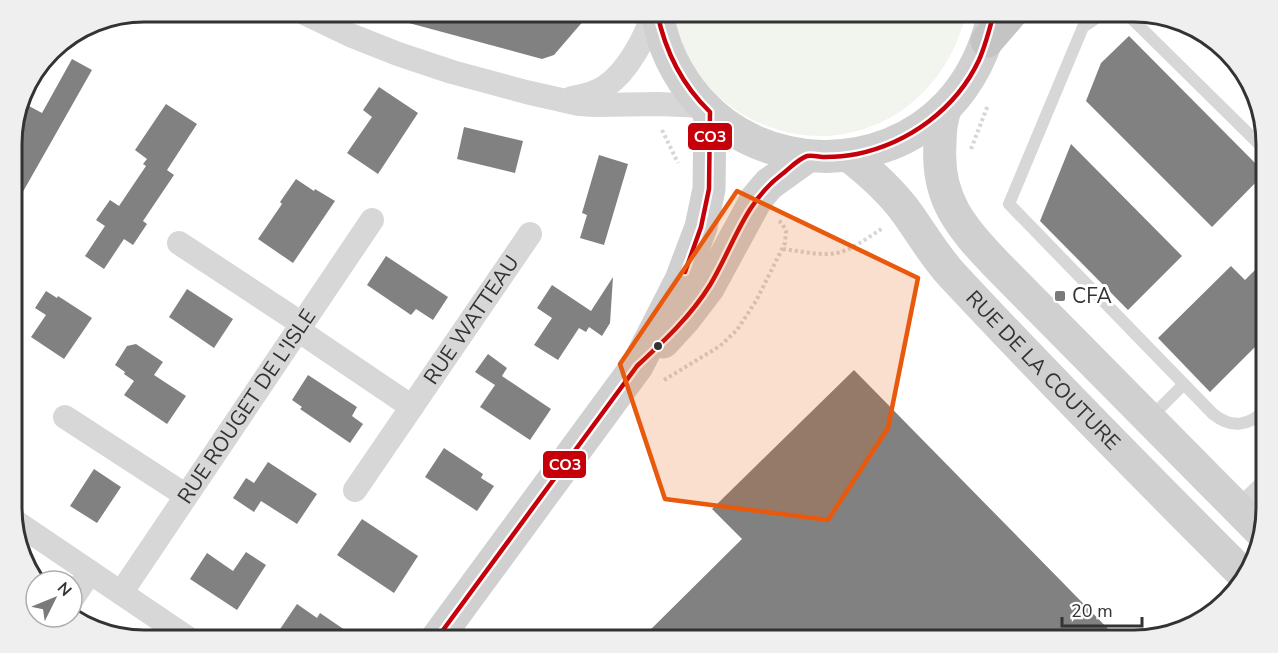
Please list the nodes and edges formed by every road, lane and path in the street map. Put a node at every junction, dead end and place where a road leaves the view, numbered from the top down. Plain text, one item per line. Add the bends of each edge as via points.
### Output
1 (327, 22) edge
2 (650, 22) edge
3 (658, 22) edge
4 (1090, 22) edge
5 (1135, 22) edge
6 (990, 27) edge
7 (560, 99) junction
8 (946, 107) junction
9 (707, 109) junction
10 (1256, 141) edge
11 (808, 156) junction
12 (849, 156) junction
13 (372, 220) dead end
14 (786, 231) dead end
15 (530, 234) dead end
16 (179, 243) dead end
17 (300, 327) junction
18 (649, 375) junction
19 (1184, 384) junction
20 (412, 407) junction
21 (64, 417) dead end
22 (1256, 418) edge
23 (1149, 419) junction
24 (355, 490) dead end
25 (185, 495) junction
26 (1250, 522) edge
27 (25, 528) edge
28 (1239, 570) edge
29 (90, 572) junction
30 (84, 581) edge
31 (120, 593) junction
32 (176, 630) edge
33 (444, 630) edge

1 - 7 street via 350,35 452,72
2 - 7 street via 637,49 608,85 589,94
3 - 9 main road via 675,67
4 - 19 lane via 1083,27 1009,204
5 - 10 lane
6 - 8 main road via 970,77
7 - 9 street via 579,104 658,104
8 - 12 main road via 901,140
8 - 23 main road, RUE DE LA COUTURE via 940,138 941,179 962,226
9 - 11 main road via 748,139
9 - 18 main road via 710,189 701,227
11 - 12 main road
11 - 18 main road via 763,190 752,205 708,288
12 - 28 main road, RUE DE LA COUTURE via 887,189 949,272 1017,345
13 - 17 street, RUE ROUGET DE L'ISLE
14 - 18 path via 783,249 737,330 720,346 673,374
15 - 20 street, RUE WATTEAU
16 - 17 street, RUE WATTEAU
17 - 20 street, RUE WATTEAU
17 - 25 street, RUE ROUGET DE L'ISLE
18 - 33 main road
19 - 22 lane via 1221,420 1240,424
19 - 23 lane
20 - 24 street, RUE WATTEAU
21 - 25 street
23 - 26 main road, RUE DE LA COUTURE
25 - 31 street, RUE ROUGET DE L'ISLE
27 - 29 street
29 - 30 street
29 - 31 street
31 - 32 street

